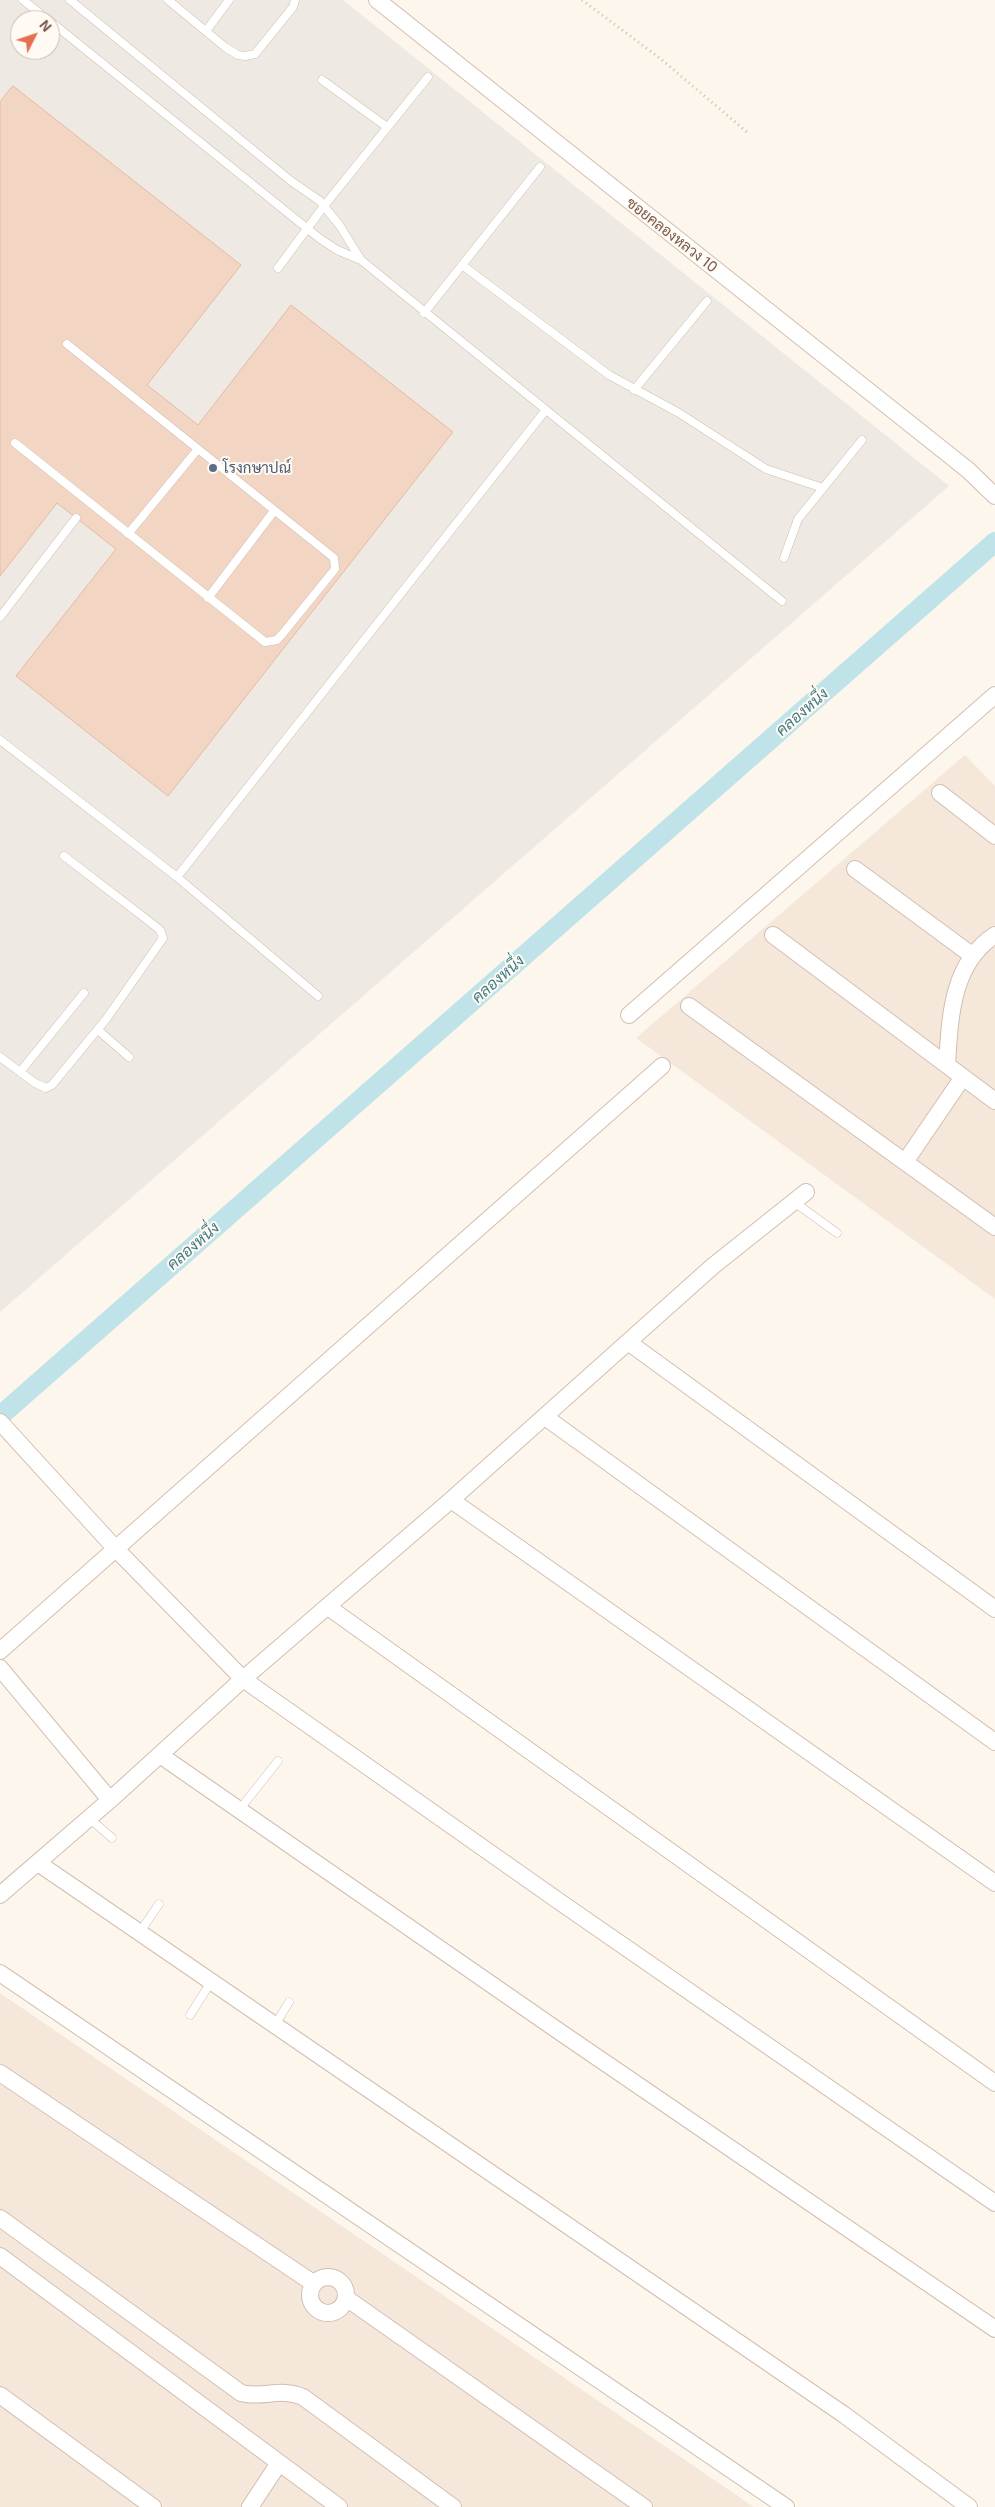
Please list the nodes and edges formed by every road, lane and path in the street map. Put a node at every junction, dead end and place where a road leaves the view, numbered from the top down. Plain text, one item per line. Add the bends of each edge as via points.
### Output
1 (70, 0) edge
2 (168, 0) edge
3 (230, 0) edge
4 (295, 0) edge
5 (377, 0) edge
6 (582, 0) edge
7 (26, 1) edge
8 (36, 10) edge
9 (60, 30) edge
10 (206, 31) junction
11 (428, 77) dead end
12 (322, 80) dead end
13 (387, 127) junction
14 (748, 133) dead end
15 (540, 167) dead end
16 (324, 206) junction
17 (307, 228) junction
18 (361, 260) junction
19 (462, 265) junction
20 (278, 268) dead end
21 (707, 301) dead end
22 (424, 313) junction
23 (67, 344) dead end
24 (634, 390) junction
25 (545, 410) junction
26 (862, 440) dead end
27 (15, 444) dead end
28 (198, 449) junction
29 (823, 488) junction
30 (995, 496) edge
31 (89, 502) junction
32 (83, 510) dead end
33 (274, 511) junction
34 (76, 518) dead end
35 (128, 534) junction
36 (784, 558) dead end
37 (208, 598) junction
38 (782, 601) dead end
39 (0, 617) edge
40 (994, 698) edge
41 (0, 740) edge
42 (940, 793) dead end
43 (995, 836) edge
44 (64, 856) dead end
45 (855, 869) dead end
46 (177, 877) junction
47 (995, 935) edge
48 (773, 936) dead end
49 (973, 956) junction
50 (84, 993) dead end
51 (318, 996) dead end
52 (688, 1006) dead end
53 (629, 1015) dead end
54 (98, 1030) junction
55 (0, 1057) edge
56 (130, 1057) dead end
57 (947, 1065) junction
58 (662, 1066) dead end
59 (20, 1072) junction
60 (963, 1078) junction
61 (995, 1101) edge
62 (905, 1162) junction
63 (800, 1196) joint
64 (995, 1227) edge
65 (837, 1233) dead end
66 (628, 1342) junction
67 (545, 1416) junction
68 (0, 1422) edge
69 (451, 1500) junction
70 (115, 1548) junction
71 (328, 1608) junction
72 (995, 1609) edge
73 (0, 1651) edge
74 (0, 1668) edge
75 (243, 1679) junction
76 (995, 1742) edge
77 (160, 1755) junction
78 (278, 1761) dead end
79 (110, 1800) junction
80 (239, 1810) junction
81 (89, 1818) junction
82 (112, 1838) dead end
83 (38, 1863) junction
84 (995, 1883) edge
85 (0, 1895) edge
86 (159, 1904) dead end
87 (140, 1932) junction
88 (0, 1973) edge
89 (212, 1982) junction
90 (289, 2002) dead end
91 (190, 2015) dead end
92 (274, 2025) junction
93 (0, 2074) edge
94 (995, 2083) edge
95 (995, 2203) edge
96 (0, 2218) edge
97 (0, 2256) edge
98 (313, 2283) junction
99 (346, 2298) junction
100 (995, 2329) edge
101 (0, 2395) edge
102 (280, 2463) junction
103 (153, 2507) edge
104 (250, 2507) edge
105 (339, 2507) edge
106 (453, 2507) edge
107 (644, 2507) edge
108 (786, 2507) edge
109 (969, 2507) edge

1 - 16 lane
2 - 10 lane
3 - 10 lane
4 - 10 lane via 255,54 238,55
5 - 30 street, ซอยคลองหลวง 10 via 968,470
6 - 14 path via 661,59
7 - 8 lane
9 - 17 lane
11 - 13 lane
12 - 13 lane
13 - 16 lane
15 - 19 lane
16 - 17 lane
16 - 18 lane
17 - 18 lane via 338,250
17 - 20 lane
18 - 22 lane
19 - 22 lane
19 - 24 lane via 609,375
21 - 24 lane
22 - 25 lane
23 - 28 lane
24 - 29 lane via 679,413 766,469
25 - 38 lane
25 - 46 lane
26 - 29 lane
27 - 31 lane
28 - 33 lane
28 - 35 lane
29 - 36 lane via 798,519
31 - 32 lane
31 - 35 lane
33 - 37 lane
33 - 37 lane via 334,558 335,569 277,640 270,642 259,639
34 - 39 lane
35 - 37 lane
40 - 53 street
41 - 46 lane
42 - 43 street
44 - 54 lane via 163,934
45 - 49 street
46 - 51 lane
47 - 49 street via 981,944
48 - 57 street
49 - 57 street via 962,971 953,1000
50 - 59 lane
52 - 62 street
54 - 56 lane
54 - 59 lane via 52,1085 46,1088
55 - 59 lane
57 - 60 street
58 - 70 street
60 - 61 street
60 - 62 street
62 - 64 street
63 - 65 lane
63 - 66 street via 713,1266
66 - 67 street
66 - 72 street
67 - 69 street
67 - 76 street
68 - 70 street
69 - 71 street
69 - 84 street
70 - 73 street
70 - 75 street
71 - 75 street
71 - 94 street
74 - 79 street
75 - 77 street
75 - 95 street
77 - 79 street
77 - 80 street
78 - 80 lane
79 - 81 street
80 - 100 street
81 - 82 lane
81 - 83 street
83 - 85 street
83 - 87 street
86 - 87 lane
87 - 89 street
88 - 108 street
89 - 91 lane
89 - 92 street
90 - 92 lane
92 - 109 street via 843,2414
93 - 98 street
96 - 106 street via 241,2393 254,2396 290,2391 303,2397
97 - 102 street
98 - 99 street via 324,2277 335,2279 344,2287
98 - 99 street via 310,2301 323,2313 340,2309
99 - 107 street
101 - 103 street
102 - 104 street
102 - 105 street

